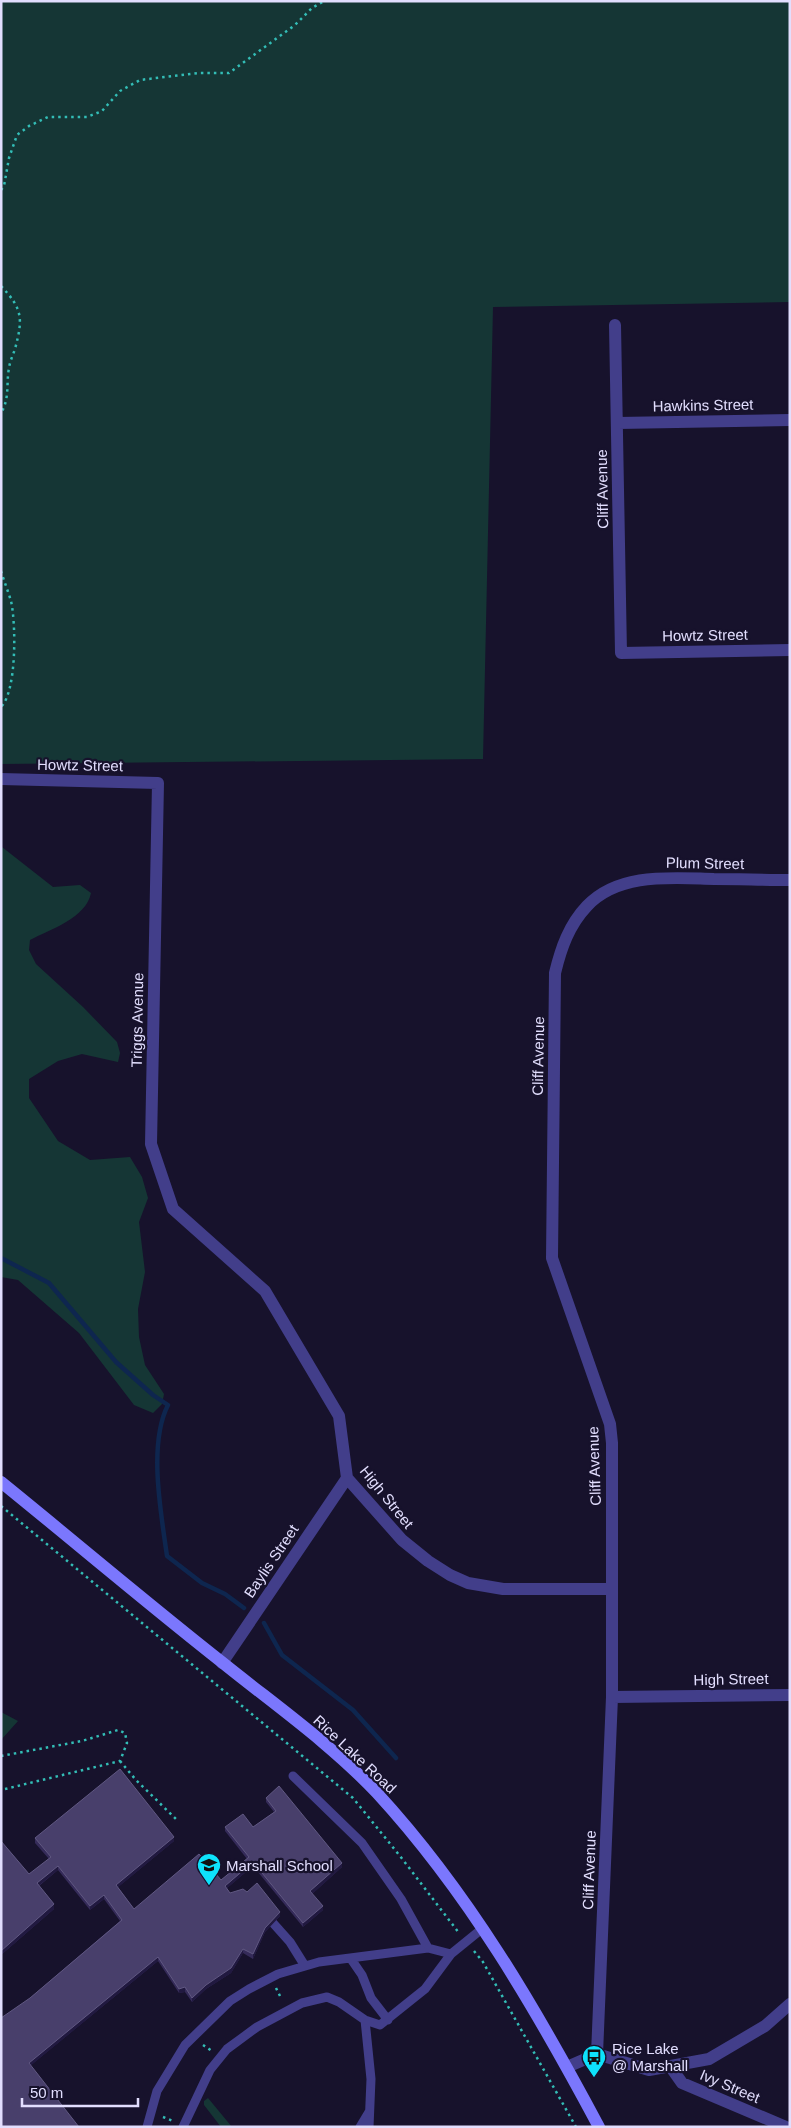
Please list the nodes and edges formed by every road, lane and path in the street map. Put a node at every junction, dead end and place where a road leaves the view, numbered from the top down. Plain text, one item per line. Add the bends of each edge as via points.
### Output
1 (324, 1) edge
2 (1, 190) edge
3 (1, 286) edge
4 (615, 325) dead end
5 (1, 413) edge
6 (790, 420) edge
7 (618, 423) junction
8 (1, 571) edge
9 (790, 650) edge
10 (621, 653) joint
11 (1, 707) edge
12 (1, 780) edge
13 (158, 783) joint
14 (790, 880) edge
15 (622, 885) joint
16 (207, 1238) joint
17 (347, 1478) junction
18 (1, 1482) edge
19 (1, 1506) edge
20 (611, 1588) junction
21 (222, 1663) junction
22 (790, 1695) edge
23 (612, 1697) junction
24 (1, 1756) edge
25 (120, 1761) junction
26 (293, 1776) dead end
27 (1, 1790) edge
28 (178, 1820) dead end
29 (273, 1922) edge
30 (483, 1928) junction
31 (455, 1929) dead end
32 (428, 1948) junction
33 (451, 1954) junction
34 (478, 1958) dead end
35 (351, 1959) junction
36 (305, 1966) junction
37 (276, 1988) dead end
38 (280, 1996) dead end
39 (790, 2004) edge
40 (364, 2020) junction
41 (388, 2020) junction
42 (203, 2045) dead end
43 (215, 2054) dead end
44 (597, 2054) junction
45 (670, 2066) junction
46 (567, 2067) junction
47 (369, 2112) junction
48 (163, 2117) dead end
49 (174, 2121) dead end
50 (147, 2127) edge
51 (183, 2127) edge
52 (360, 2127) edge
53 (369, 2127) edge
54 (576, 2127) edge
55 (599, 2127) edge
56 (786, 2127) edge

1 - 2 path via 228,74 198,73 140,80 120,91 102,111 87,117 48,117 29,126 17,135
3 - 5 path via 16,303 20,325 9,368 7,398
4 - 7 street, Cliff Avenue
6 - 7 street, Hawkins Street
7 - 10 street, Cliff Avenue
8 - 11 path via 11,602 14,628 11,687
9 - 10 street, Howtz Street
12 - 13 street, Howtz Street
13 - 16 street, Triggs Avenue via 152,1144 173,1209
14 - 15 street, Plum Street via 655,878
15 - 20 street, Cliff Avenue via 588,904 561,948 555,973 552,1258 610,1424
16 - 17 street, High Street via 265,1291 339,1416
17 - 20 street, High Street via 402,1540 428,1561 468,1583 503,1588
17 - 21 street, Baylis Street
18 - 21 main road, Rice Lake Road
19 - 31 path via 353,1798
20 - 23 street, Cliff Avenue
21 - 30 main road, Rice Lake Road via 322,1742 375,1792 432,1857
22 - 23 street, High Street
23 - 44 street, Cliff Avenue
24 - 25 path via 82,1741 118,1730 125,1733 126,1743
25 - 27 path
25 - 28 path
26 - 32 lane via 362,1843 401,1899
29 - 36 lane
30 - 33 lane
30 - 46 main road, Rice Lake Road
32 - 33 lane
32 - 35 lane
33 - 41 lane via 425,1989
34 - 54 path
35 - 36 lane
35 - 41 lane via 362,1975 370,1998
36 - 50 lane via 278,1974 249,1989 230,2001 192,2036 157,2091
37 - 38 path
39 - 45 street via 765,2026 709,2059
40 - 41 lane via 380,2024
40 - 47 lane via 371,2079
40 - 51 lane via 327,1997 302,2003 257,2027 219,2057
42 - 43 path
44 - 45 street via 649,2070
44 - 46 street
45 - 56 street, Ivy Street via 682,2084
46 - 55 main road, Rice Lake Road
47 - 52 lane
47 - 53 lane
48 - 49 path

